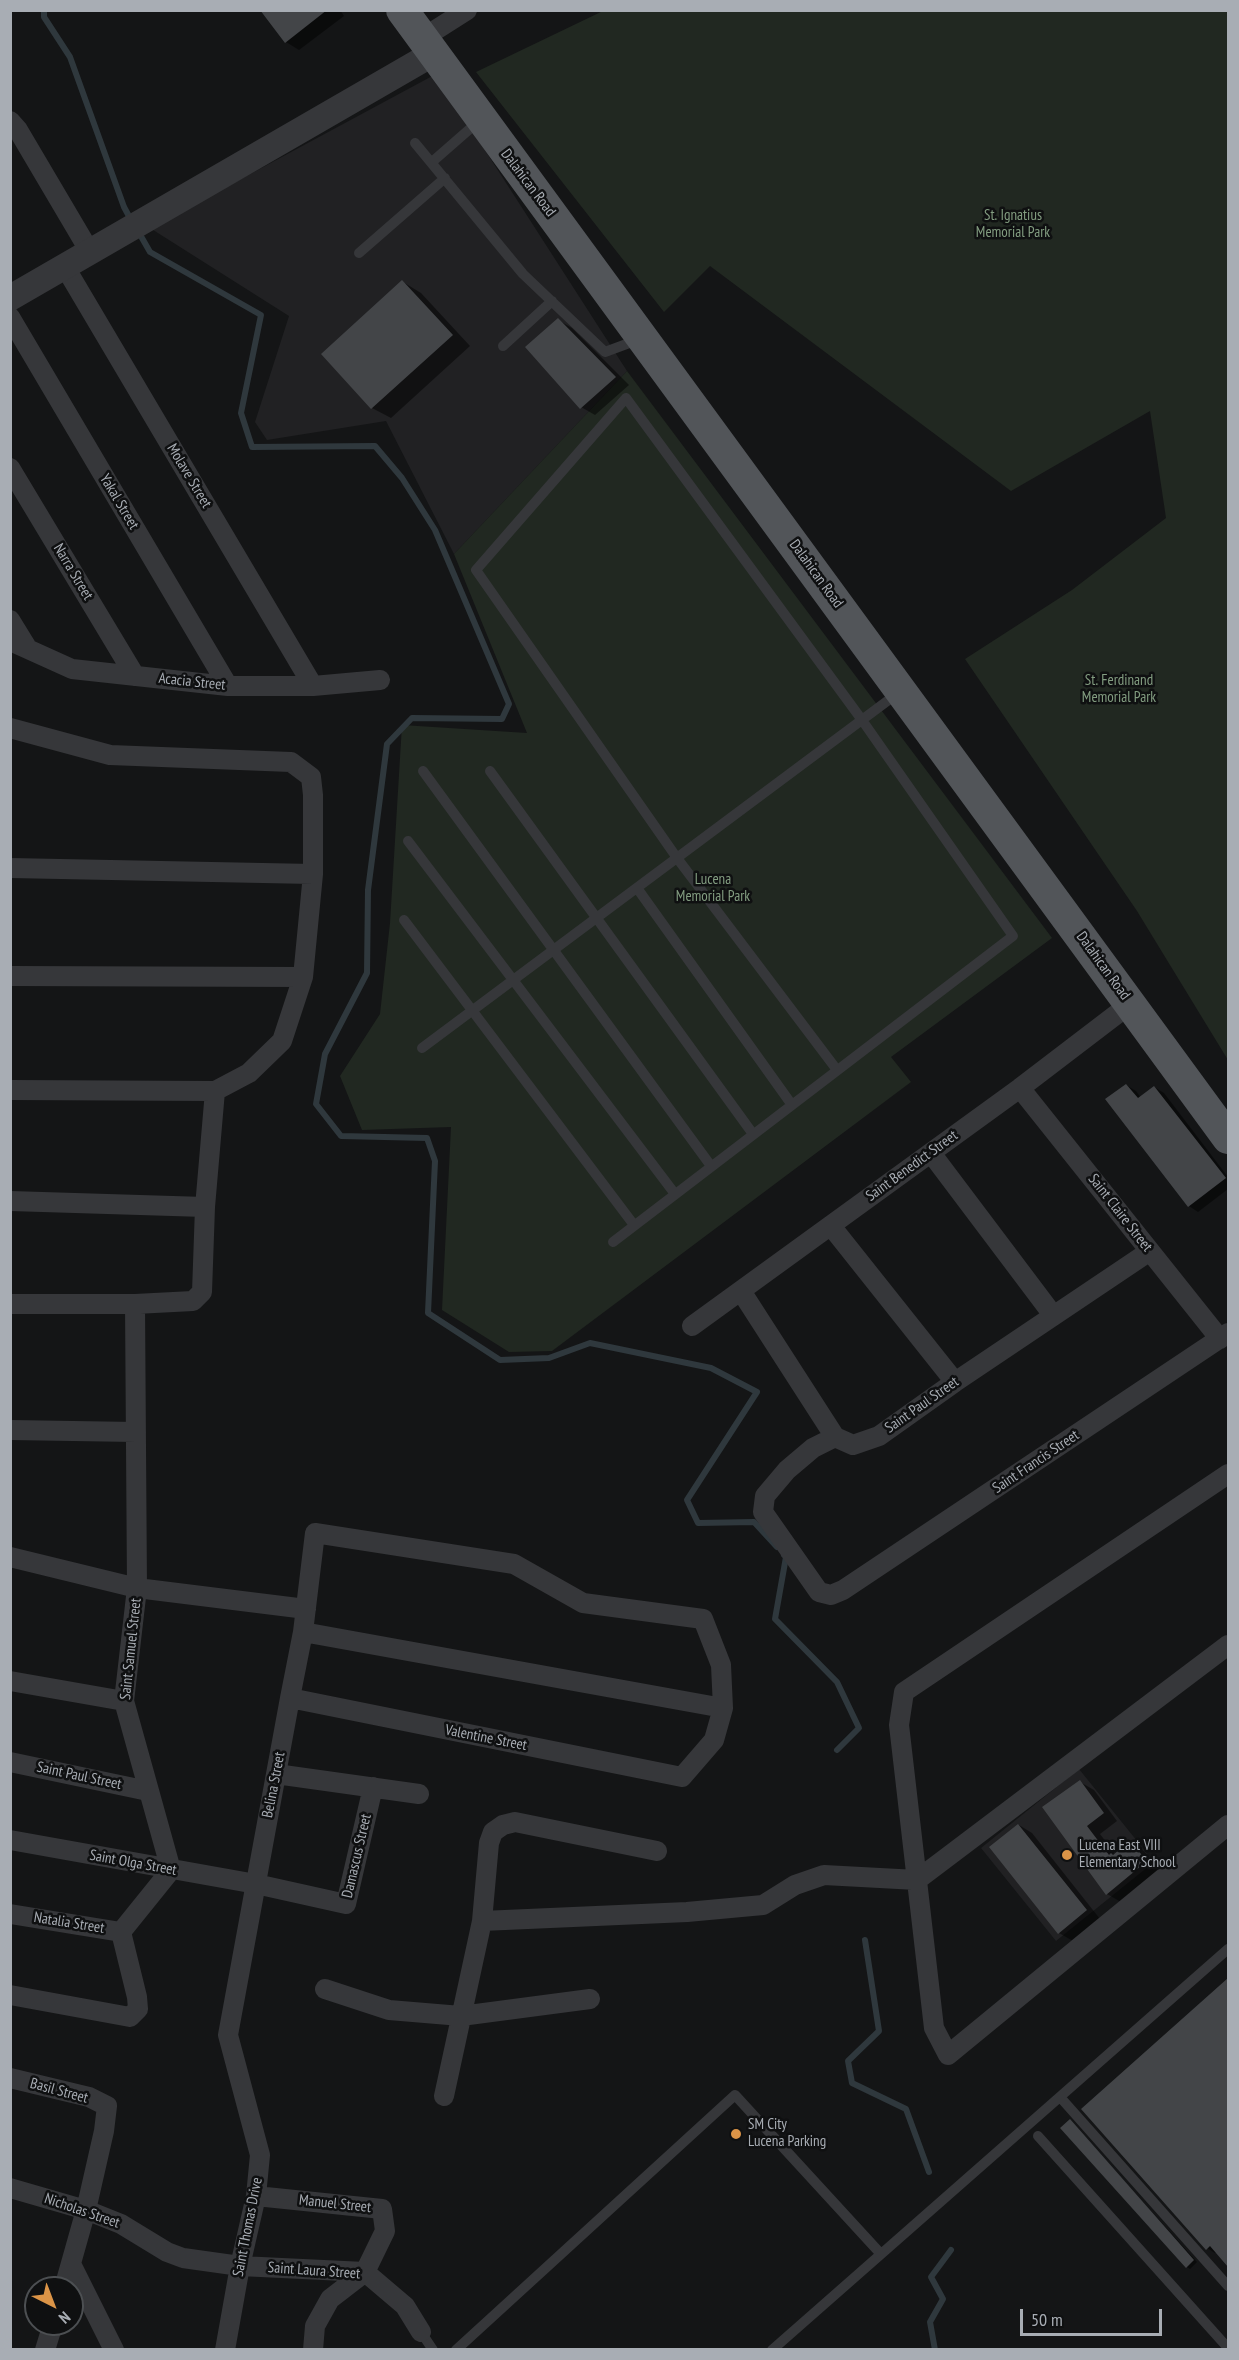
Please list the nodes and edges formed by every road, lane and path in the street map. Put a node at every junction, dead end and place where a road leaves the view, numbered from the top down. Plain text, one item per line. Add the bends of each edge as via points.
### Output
1 (402, 10) edge
2 (467, 10) edge
3 (428, 45) junction
4 (480, 119) junction
5 (10, 121) edge
6 (415, 143) dead end
7 (432, 162) junction
8 (445, 178) junction
9 (90, 252) junction
10 (359, 253) dead end
11 (65, 267) junction
12 (12, 298) edge
13 (552, 302) junction
14 (643, 338) junction
15 (503, 346) dead end
16 (10, 468) edge
17 (10, 620) edge
18 (18, 644) edge
19 (135, 676) junction
20 (380, 680) dead end
21 (228, 686) junction
22 (313, 686) junction
23 (901, 690) junction
24 (862, 720) junction
25 (10, 728) edge
26 (423, 771) dead end
27 (490, 771) dead end
28 (408, 841) dead end
29 (677, 858) junction
30 (10, 868) edge
31 (313, 874) junction
32 (637, 888) junction
33 (597, 918) junction
34 (404, 920) dead end
35 (554, 950) junction
36 (10, 976) edge
37 (303, 977) junction
38 (513, 980) junction
39 (1130, 1004) junction
40 (472, 1011) junction
41 (422, 1048) dead end
42 (837, 1071) junction
43 (1020, 1088) junction
44 (10, 1090) edge
45 (215, 1091) junction
46 (792, 1105) junction
47 (753, 1134) junction
48 (1228, 1138) edge
49 (930, 1153) junction
50 (711, 1166) junction
51 (675, 1194) junction
52 (10, 1201) edge
53 (205, 1207) junction
54 (634, 1226) junction
55 (831, 1226) junction
56 (613, 1242) dead end
57 (1149, 1251) junction
58 (741, 1291) junction
59 (10, 1304) edge
60 (135, 1304) junction
61 (1053, 1315) junction
62 (692, 1326) dead end
63 (1224, 1336) edge
64 (955, 1382) junction
65 (10, 1430) edge
66 (136, 1432) junction
67 (836, 1437) junction
68 (1228, 1474) edge
69 (10, 1557) edge
70 (137, 1588) junction
71 (306, 1610) junction
72 (303, 1632) junction
73 (1228, 1645) edge
74 (10, 1681) edge
75 (290, 1698) junction
76 (124, 1701) junction
77 (723, 1708) junction
78 (10, 1762) edge
79 (276, 1774) junction
80 (373, 1787) junction
81 (148, 1791) junction
82 (419, 1794) dead end
83 (1228, 1825) edge
84 (10, 1840) edge
85 (657, 1851) dead end
86 (171, 1870) junction
87 (917, 1880) junction
88 (255, 1884) junction
89 (10, 1914) edge
90 (482, 1921) junction
91 (121, 1932) junction
92 (1228, 1949) edge
93 (325, 1989) dead end
94 (10, 1995) edge
95 (590, 1999) dead end
96 (461, 2016) junction
97 (228, 2035) joint
98 (10, 2078) edge
99 (444, 2097) dead end
100 (1060, 2097) junction
101 (1033, 2129) junction
102 (10, 2188) edge
103 (256, 2196) junction
104 (86, 2210) junction
105 (880, 2253) junction
106 (183, 2258) joint
107 (71, 2264) junction
108 (240, 2266) junction
109 (365, 2272) junction
110 (68, 2276) edge
111 (1228, 2286) edge
112 (421, 2332) joint
113 (1228, 2348) edge
114 (114, 2349) edge
115 (225, 2349) edge
116 (313, 2349) edge
117 (434, 2349) edge
118 (456, 2349) edge
119 (772, 2349) edge

1 - 3 main road, Dalahican Road
2 - 3 street
3 - 4 main road, Dalahican Road
3 - 9 street
4 - 7 lane
4 - 14 main road, Dalahican Road
5 - 9 street
6 - 7 lane
7 - 8 lane
8 - 10 lane
8 - 13 lane via 506,255
9 - 11 street
11 - 12 street
11 - 22 street, Molave Street
12 - 21 street, Yakal Street
13 - 14 lane via 605,352
13 - 15 lane
14 - 23 main road, Dalahican Road
16 - 19 street, Narra Street
17 - 18 street
18 - 19 street, Acacia Street via 72,669
19 - 21 street, Acacia Street
20 - 22 street, Acacia Street
21 - 22 street, Acacia Street
23 - 24 lane
23 - 39 main road, Dalahican Road
24 - 29 lane
24 - 29 lane via 626,398 476,570
24 - 42 lane via 1013,936
25 - 31 street via 110,755 291,762 311,777
26 - 35 lane
27 - 33 lane
28 - 38 lane
29 - 32 lane
29 - 42 lane
30 - 31 street
31 - 37 street
32 - 33 lane
32 - 46 lane
33 - 35 lane
33 - 47 lane
34 - 40 lane
35 - 38 lane
35 - 50 lane
36 - 37 street
37 - 45 street via 282,1041 249,1073
38 - 40 lane
38 - 51 lane
39 - 43 street, Saint Benedict Street
39 - 48 main road, Dalahican Road
40 - 41 lane
40 - 54 lane
42 - 46 lane
43 - 49 street, Saint Benedict Street
43 - 57 street, Saint Claire Street
44 - 45 street
45 - 53 street
46 - 47 lane
47 - 50 lane
49 - 55 street, Saint Benedict Street
49 - 61 street
50 - 51 lane
51 - 54 lane
52 - 53 street
53 - 60 street via 202,1292 193,1301
54 - 56 lane
55 - 58 street, Saint Benedict Street
55 - 64 street
57 - 61 street, Saint Paul Street
57 - 63 street, Saint Claire Street
58 - 62 street, Saint Benedict Street
58 - 67 street
59 - 60 street
60 - 66 street
61 - 64 street, Saint Paul Street
63 - 67 street, Saint Francis Street via 831,1595 819,1592 763,1512 765,1496 787,1470 813,1448
64 - 67 street, Saint Paul Street via 879,1436 853,1445
65 - 66 street
66 - 70 street
68 - 87 street via 904,1692 899,1725
69 - 70 street, Saint Samuel Street
70 - 71 street
70 - 76 street, Saint Samuel Street
71 - 72 street, Belina Street
71 - 77 street, Belina Street via 315,1533 514,1564 583,1603 703,1619 721,1665
72 - 75 street, Belina Street
72 - 77 street
73 - 87 street
74 - 76 street
75 - 77 street, Valentine Street via 682,1777 714,1740
75 - 79 street, Belina Street
76 - 81 street, Saint Samuel Street
78 - 81 street, Saint Paul Street
79 - 80 street
79 - 88 street, Belina Street
80 - 82 street
80 - 88 street, Damascus Street via 346,1904
81 - 86 street, Saint Samuel Street
83 - 87 street via 948,2055 934,2028
84 - 86 street, Saint Olga Street
85 - 90 street via 515,1822 502,1825 489,1842
86 - 88 street, Saint Olga Street
86 - 91 street, Natalia Street
87 - 90 street via 824,1875 795,1885 762,1905
88 - 97 street, Belina Street
89 - 91 street, Natalia Street
90 - 96 street
91 - 94 street via 137,1997 138,2009 130,2017
92 - 100 lane
93 - 96 street via 389,2010
95 - 96 street
96 - 99 street
97 - 103 street, Saint Thomas Drive via 260,2155
98 - 104 street, Basil Street via 89,2097 107,2106
100 - 101 lane
100 - 111 lane
101 - 105 lane
101 - 113 lane
102 - 104 street, Nicholas Street
103 - 108 street, Saint Thomas Drive
103 - 109 street, Manuel Street via 382,2209 385,2231
104 - 106 street, Nicholas Street
104 - 107 street
105 - 118 lane via 735,2095
105 - 119 lane
106 - 108 street, Saint Laura Street
107 - 110 street
107 - 114 street
108 - 109 street, Saint Laura Street
108 - 115 street, Saint Thomas Drive
109 - 112 street, Saint Laura Street via 405,2306
109 - 116 street via 330,2299 315,2326
112 - 117 lane

